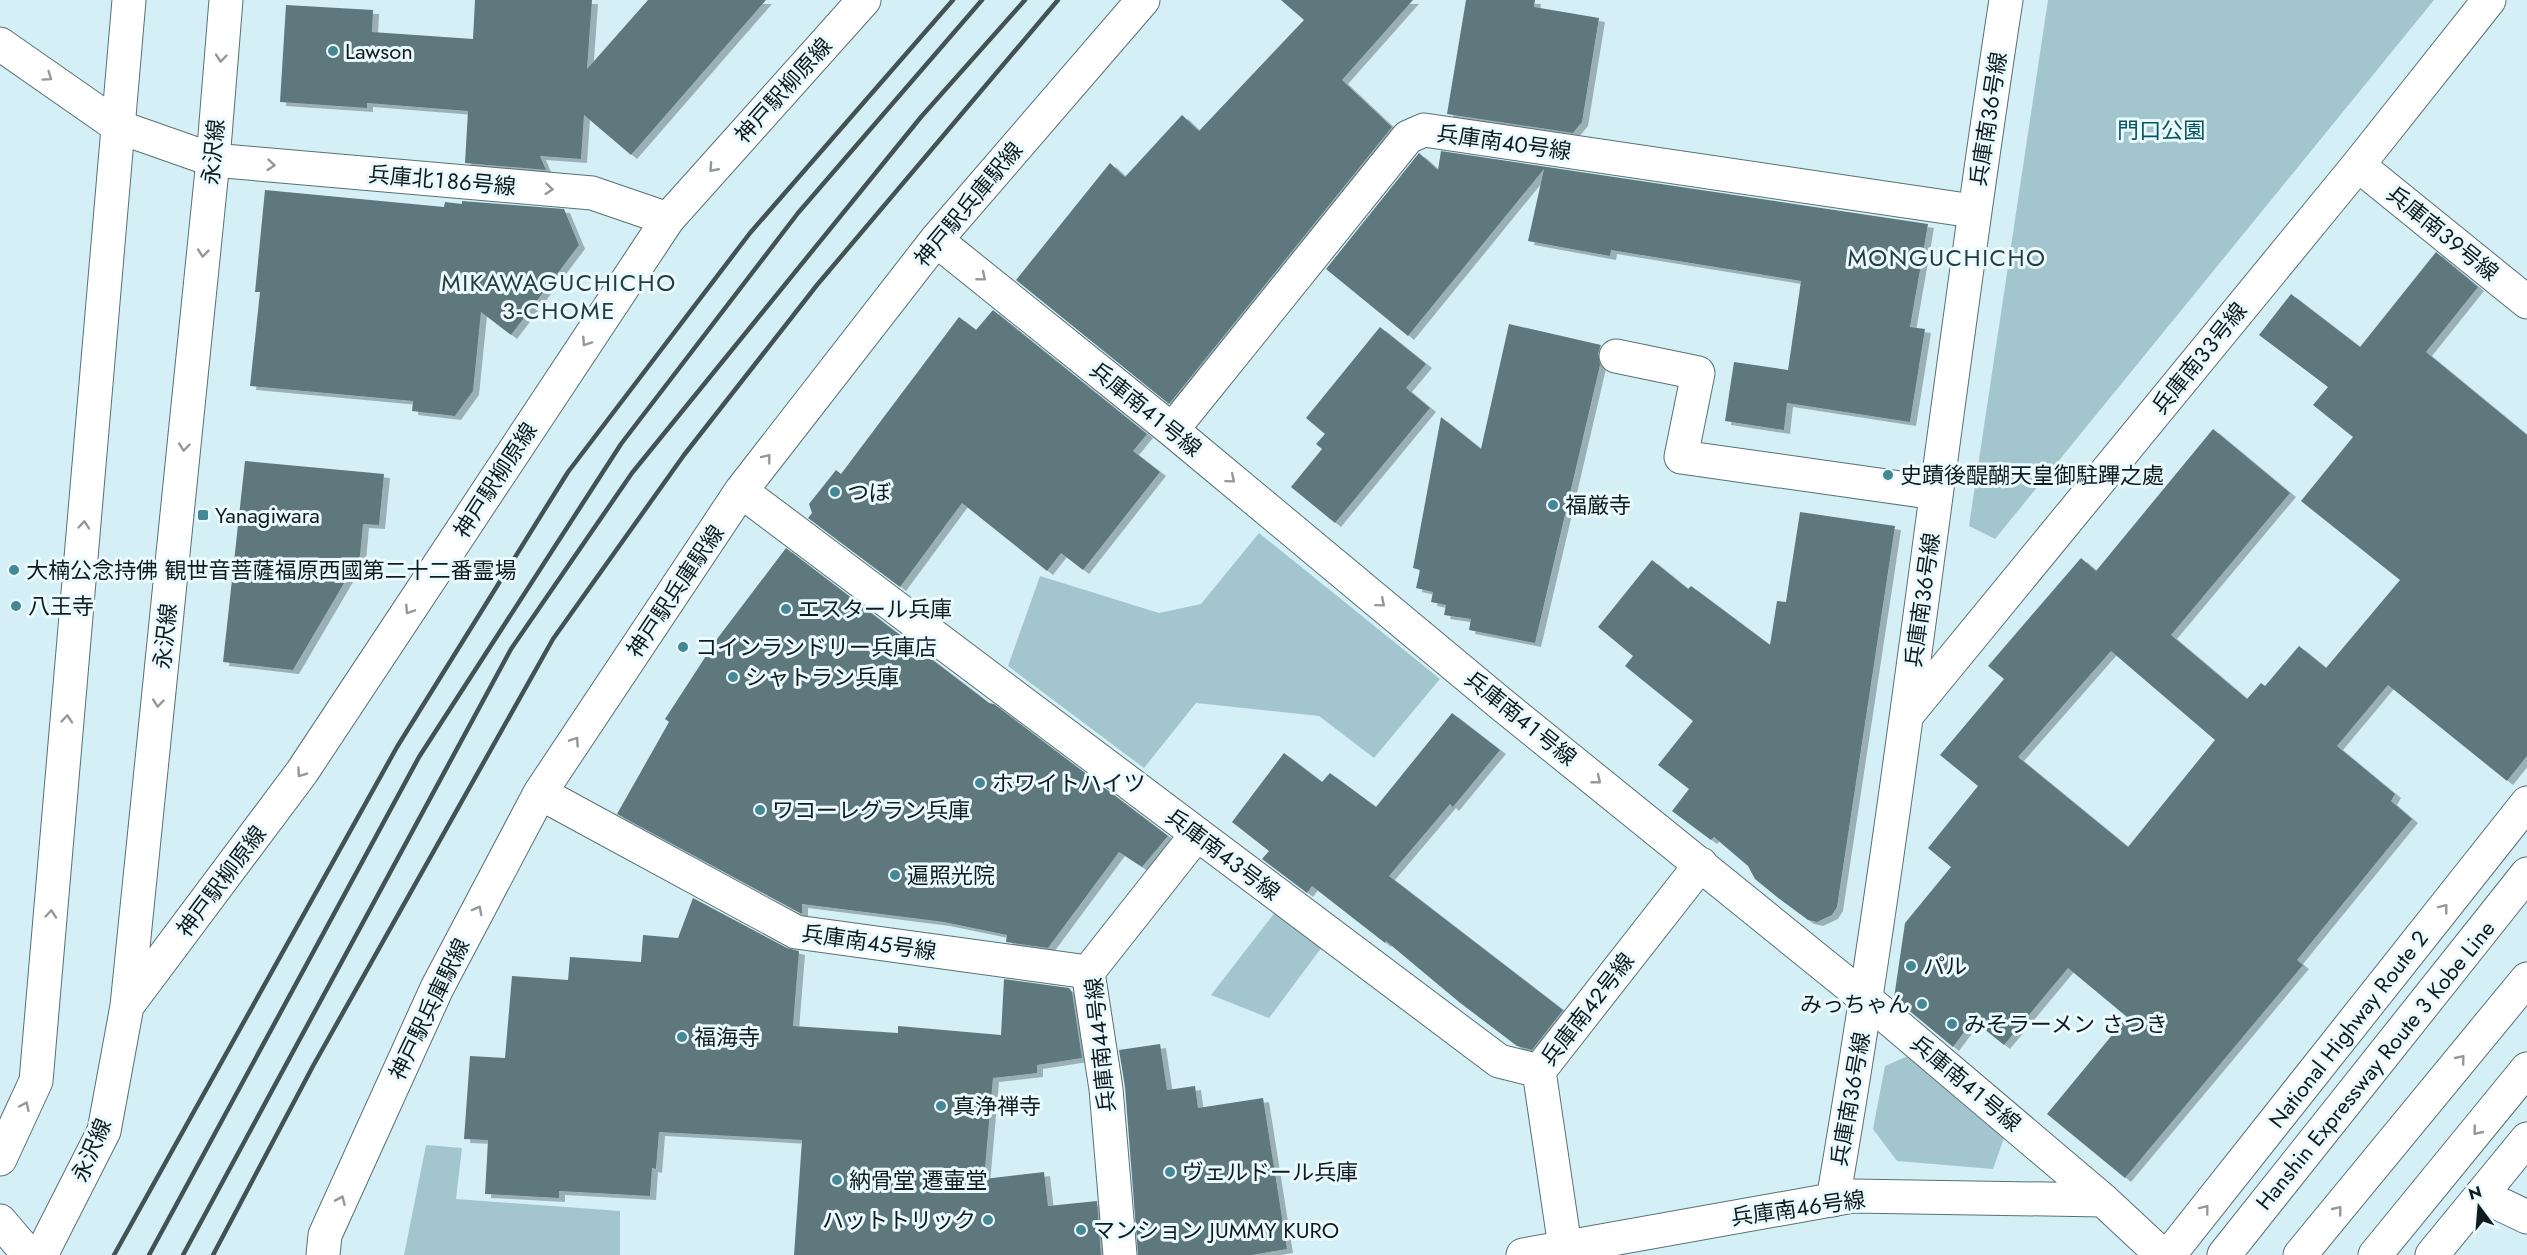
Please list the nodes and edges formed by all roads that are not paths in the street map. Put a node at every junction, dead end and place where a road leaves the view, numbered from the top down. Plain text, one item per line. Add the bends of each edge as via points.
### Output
1 (129, 0) edge
2 (226, 0) edge
3 (864, 0) edge
4 (1143, 0) edge
5 (2006, 0) edge
6 (2489, 0) edge
7 (0, 44) edge
8 (119, 127) junction
9 (213, 160) junction
10 (2358, 165) junction
11 (1973, 211) junction
12 (668, 219) junction
13 (936, 240) junction
14 (2527, 302) edge
15 (1616, 356) dead end
16 (1172, 430) junction
17 (741, 491) junction
18 (1936, 493) junction
19 (1907, 715) junction
20 (540, 793) junction
21 (2527, 803) edge
22 (1197, 834) junction
23 (1701, 864) junction
24 (2527, 874) edge
25 (1088, 972) junction
26 (2527, 979) edge
27 (1867, 1000) junction
28 (127, 1006) junction
29 (2527, 1069) edge
30 (1539, 1071) junction
31 (2527, 1139) edge
32 (0, 1159) edge
33 (2481, 1195) junction
34 (1833, 1200) junction
35 (2103, 1200) junction
36 (2527, 1216) edge
37 (0, 1221) edge
38 (1565, 1247) junction
39 (29, 1255) edge
40 (41, 1255) edge
41 (323, 1255) edge
42 (1120, 1255) edge
43 (1523, 1255) edge
44 (2162, 1255) edge
45 (2169, 1255) edge
46 (2224, 1255) edge
47 (2300, 1255) edge
48 (2375, 1255) edge
49 (2432, 1255) edge

1 - 8 main road
2 -> 9 main road, 永沢線
3 -> 12 main road, 神戸駅柳原線
4 - 13 main road, 神戸駅兵庫駅線
5 - 11 main road, 兵庫南３６号線
6 - 10 main road, 兵庫南３３号線
7 -> 8 main road, 兵庫北１８６号線
8 - 9 main road, 兵庫北１８６号線
32 -> 8 main road via 36,1081
9 -> 12 main road, 兵庫北１８６号線 via 592,193
9 -> 28 main road, 永沢線
10 - 14 main road, 兵庫南３９号線
10 - 19 main road, 兵庫南３３号線
11 - 16 main road, 兵庫南４０号線 via 1424,130 1408,137
11 - 18 main road, 兵庫南３６号線
12 -> 28 main road, 神戸駅柳原線 via 302,772
13 -> 16 main road, 兵庫南４１号線
17 -> 13 main road, 神戸駅兵庫駅線
15 - 18 main road via 1698,373 1681,458
16 -> 23 main road, 兵庫南４１号線
20 -> 17 main road, 神戸駅兵庫駅線
17 - 22 main road, 兵庫南４３号線
18 - 19 main road, 兵庫南３６号線
19 - 27 main road, 兵庫南３６号線
20 - 25 main road, 兵庫南４５号線 via 796,932
41 -> 20 main road, 神戸駅兵庫駅線 via 325,1235 437,988
45 -> 21 main road, National Highway Route 2
22 - 25 main road, 兵庫南４４号線
22 - 30 main road, 兵庫南４３号線 via 1499,1061
23 - 27 main road, 兵庫南４１号線
23 - 30 main road, 兵庫南４２号線
24 - 46 main road, Hanshin Expressway Route 3 Kobe Line
25 - 42 main road, 兵庫南４４号線 via 1106,1089
47 -> 26 main road
27 - 34 main road, 兵庫南３６号線
27 - 35 main road, 兵庫南４１号線
28 - 40 main road, 永沢線 via 104,1131
29 -> 48 main road
30 - 38 main road, 兵庫南４２号線
31 - 33 main road
33 - 36 main road
33 - 49 main road
34 - 35 main road, 兵庫南４６号線 via 1853,1196
34 - 38 main road, 兵庫南４６号線
35 - 44 main road
37 - 39 main road
38 - 43 main road, 兵庫南４６号線

